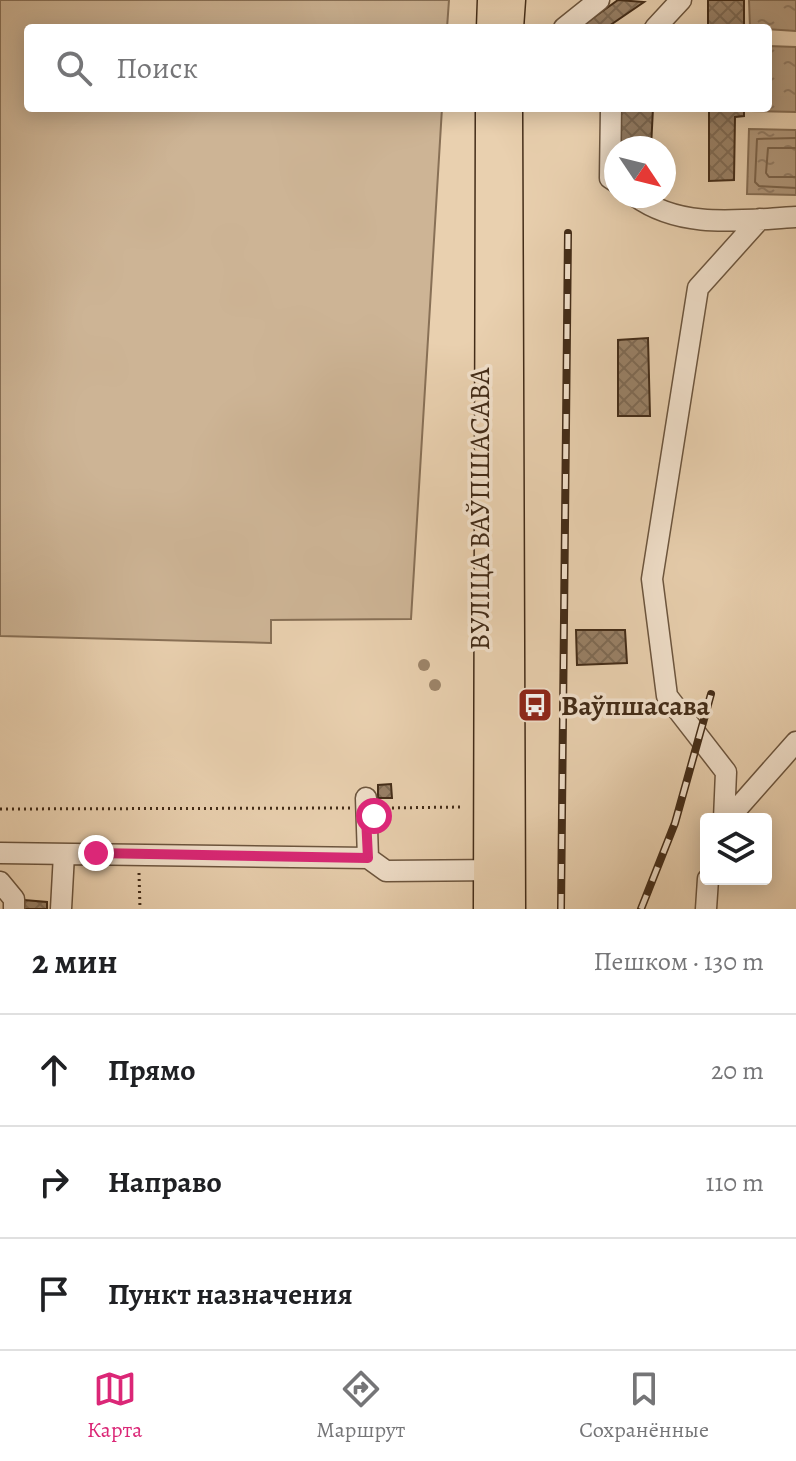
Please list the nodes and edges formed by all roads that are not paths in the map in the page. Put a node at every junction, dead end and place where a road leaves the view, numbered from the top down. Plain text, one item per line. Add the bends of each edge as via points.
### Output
1 (491, 0) edge
2 (512, 0) edge
3 (599, 0) edge
4 (681, 0) edge
5 (490, 24) edge
6 (510, 24) edge
7 (569, 24) edge
8 (659, 24) edge
9 (489, 112) edge
10 (509, 112) edge
11 (611, 112) edge
12 (611, 136) edge
13 (652, 208) edge
14 (796, 217) edge
15 (760, 219) junction
16 (796, 742) edge
17 (368, 810) road end
18 (726, 813) edge
19 (731, 813) edge
20 (2, 850) edge
21 (64, 854) junction
22 (368, 858) junction
23 (500, 870) junction
24 (0, 882) edge
25 (708, 885) edge
26 (14, 909) edge
27 (61, 909) edge
28 (487, 909) edge
29 (512, 909) edge
30 (706, 909) edge

1 - 5 main road
2 - 6 main road
3 - 7 lane
4 - 8 lane
9 - 23 main road, ВУЛІЦА ВАЎПШАСАВА
10 - 23 main road, ВУЛІЦА ВАЎПШАСАВА
11 - 12 lane
13 - 15 lane via 693,220
14 - 15 lane
15 - 18 lane via 698,288 652,579 667,696 726,772
16 - 19 lane
17 - 22 lane
20 - 21 lane
21 - 22 lane
21 - 27 lane
22 - 23 lane via 386,871
23 - 28 main road, ВУЛІЦА ВАЎПШАСАВА
23 - 29 main road, ВУЛІЦА ВАЎПШАСАВА
24 - 26 lane via 14,899
25 - 30 lane

